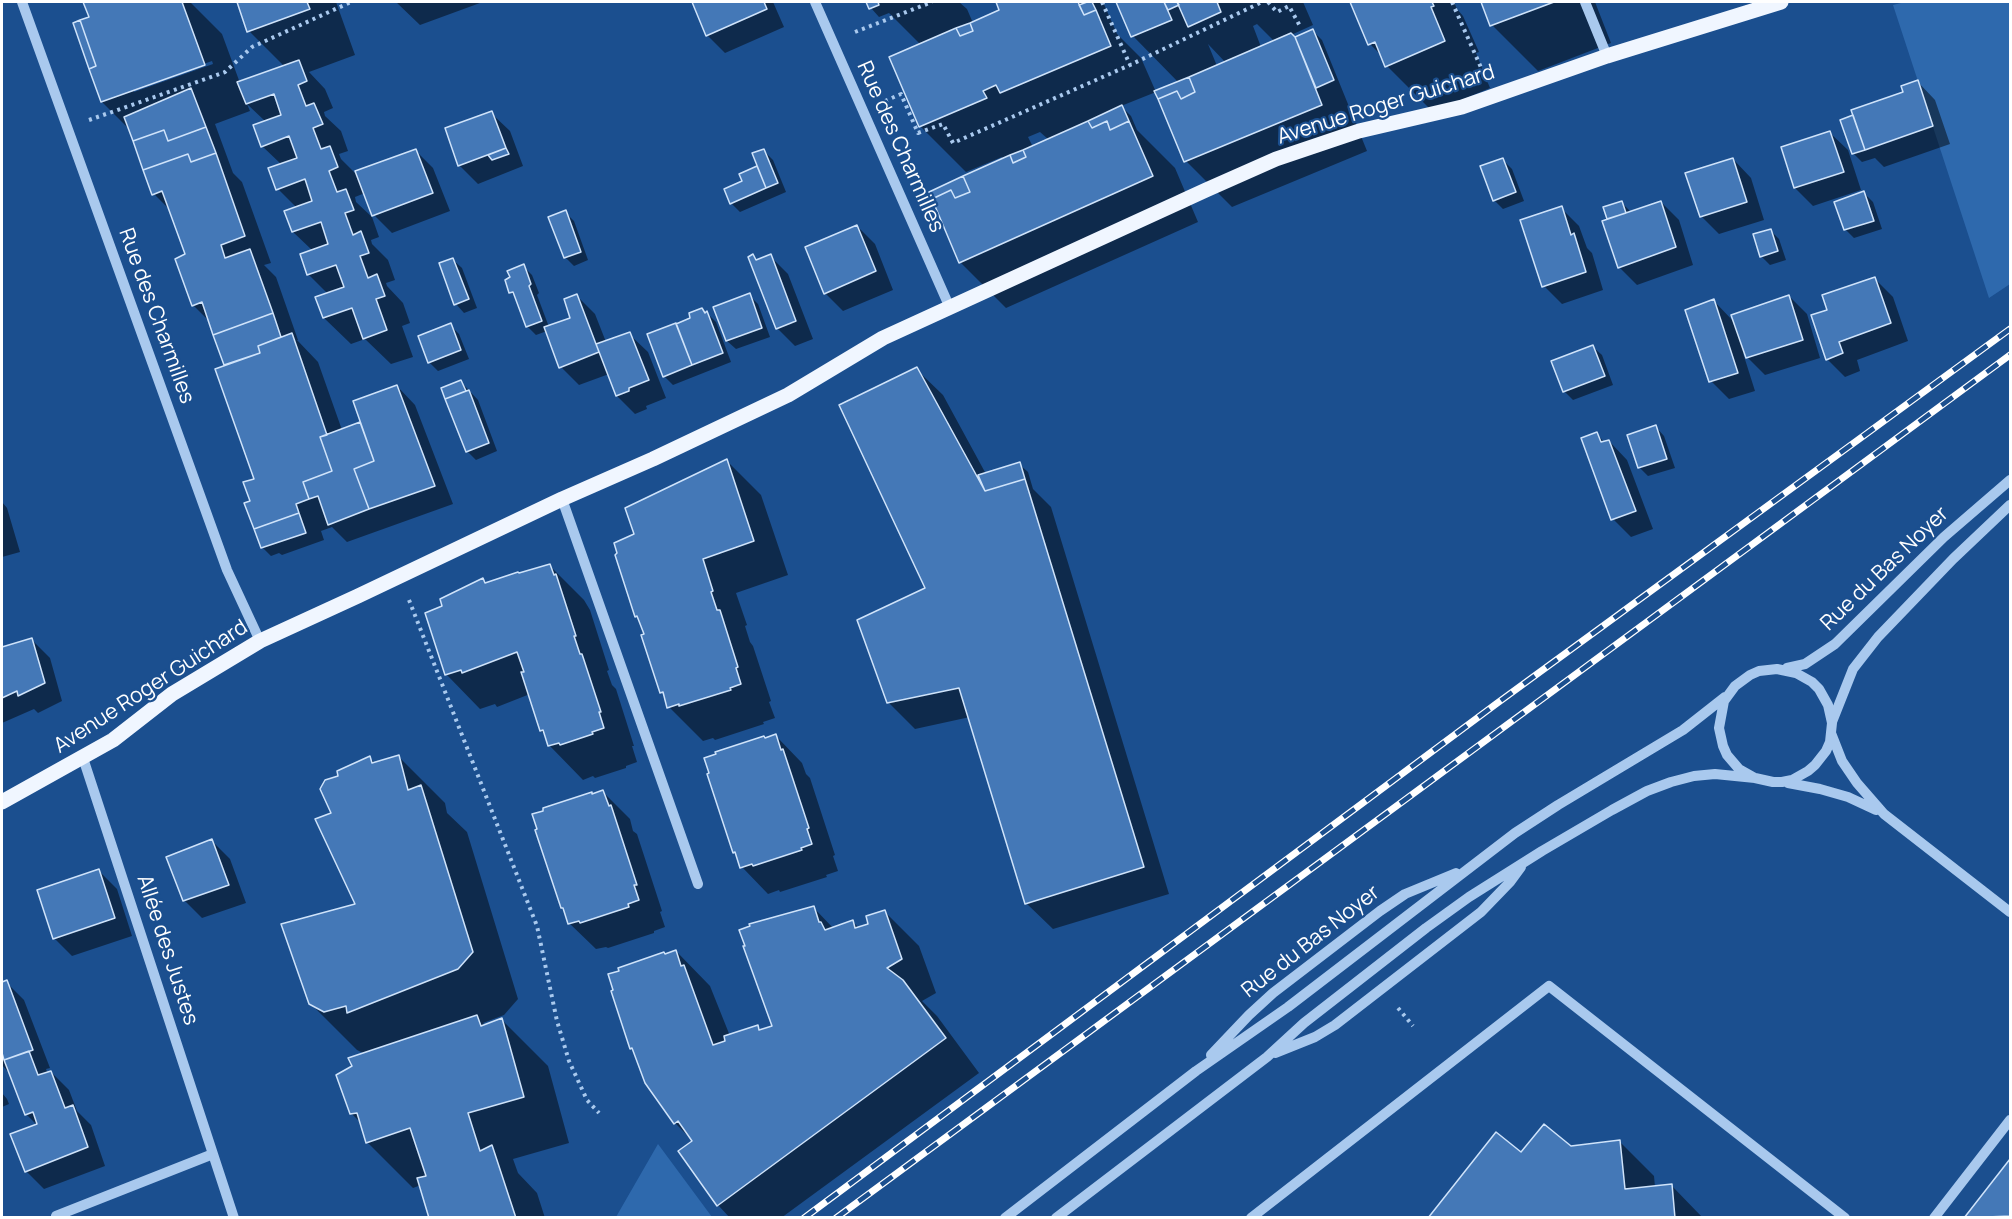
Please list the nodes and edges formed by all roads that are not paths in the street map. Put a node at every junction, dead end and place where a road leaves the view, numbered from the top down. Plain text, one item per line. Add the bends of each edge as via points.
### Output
1 (22, 2) edge
2 (815, 2) edge
3 (1586, 2) edge
4 (1781, 2) edge
5 (1607, 56) junction
6 (950, 308) junction
7 (2010, 480) edge
8 (562, 499) junction
9 (2010, 505) edge
10 (260, 641) junction
11 (1777, 669) junction
12 (1730, 693) junction
13 (1832, 728) junction
14 (83, 758) junction
15 (1755, 778) junction
16 (1782, 782) junction
17 (2, 802) edge
18 (1884, 814) junction
19 (1525, 862) junction
20 (1467, 868) junction
21 (698, 884) dead end
22 (2010, 912) edge
23 (1267, 1057) junction
24 (1196, 1071) junction
25 (2010, 1120) edge
26 (213, 1154) junction
27 (56, 1216) dead end
28 (234, 1218) edge
29 (1005, 1218) edge
30 (1056, 1218) edge
31 (1251, 1218) edge
32 (1845, 1218) edge
33 (1934, 1218) edge

1 - 10 street, Rue des Charmilles via 224,561
2 - 6 street, Rue des Charmilles
3 - 5 street
4 - 5 main road, Avenue Roger Guichard
5 - 6 main road, Avenue Roger Guichard via 1462,107 1359,131 1276,159
6 - 8 main road, Avenue Roger Guichard via 883,338 788,395
7 - 11 street, Rue du Bas Noyer via 1944,537 1835,644 1805,664
8 - 10 main road, Avenue Roger Guichard
8 - 21 street
9 - 13 street, Rue du Bas Noyer via 1872,643 1853,669
10 - 14 main road, Avenue Roger Guichard via 172,694
11 - 12 street via 1750,675
11 - 13 street via 1812,682 1828,705
12 - 15 street via 1719,719 1720,737 1732,762
12 - 20 street, Rue du Bas Noyer via 1683,730 1558,805
13 - 16 street via 1826,751 1815,765
13 - 18 street via 1842,761
14 - 17 main road, Avenue Roger Guichard
14 - 26 street, Allée des Justes
15 - 16 street
15 - 19 street via 1715,774 1659,786
16 - 18 street via 1848,797
18 - 22 street
19 - 23 street via 1426,928 1304,1023
19 - 23 street via 1481,912 1335,1025
20 - 24 street, Rue du Bas Noyer via 1288,1007
20 - 24 street, Rue du Bas Noyer via 1405,894 1380,911 1273,993
23 - 30 street
24 - 29 street, Rue du Bas Noyer
25 - 33 street
26 - 27 street
26 - 28 street, Allée des Justes
31 - 32 street via 1549,986

